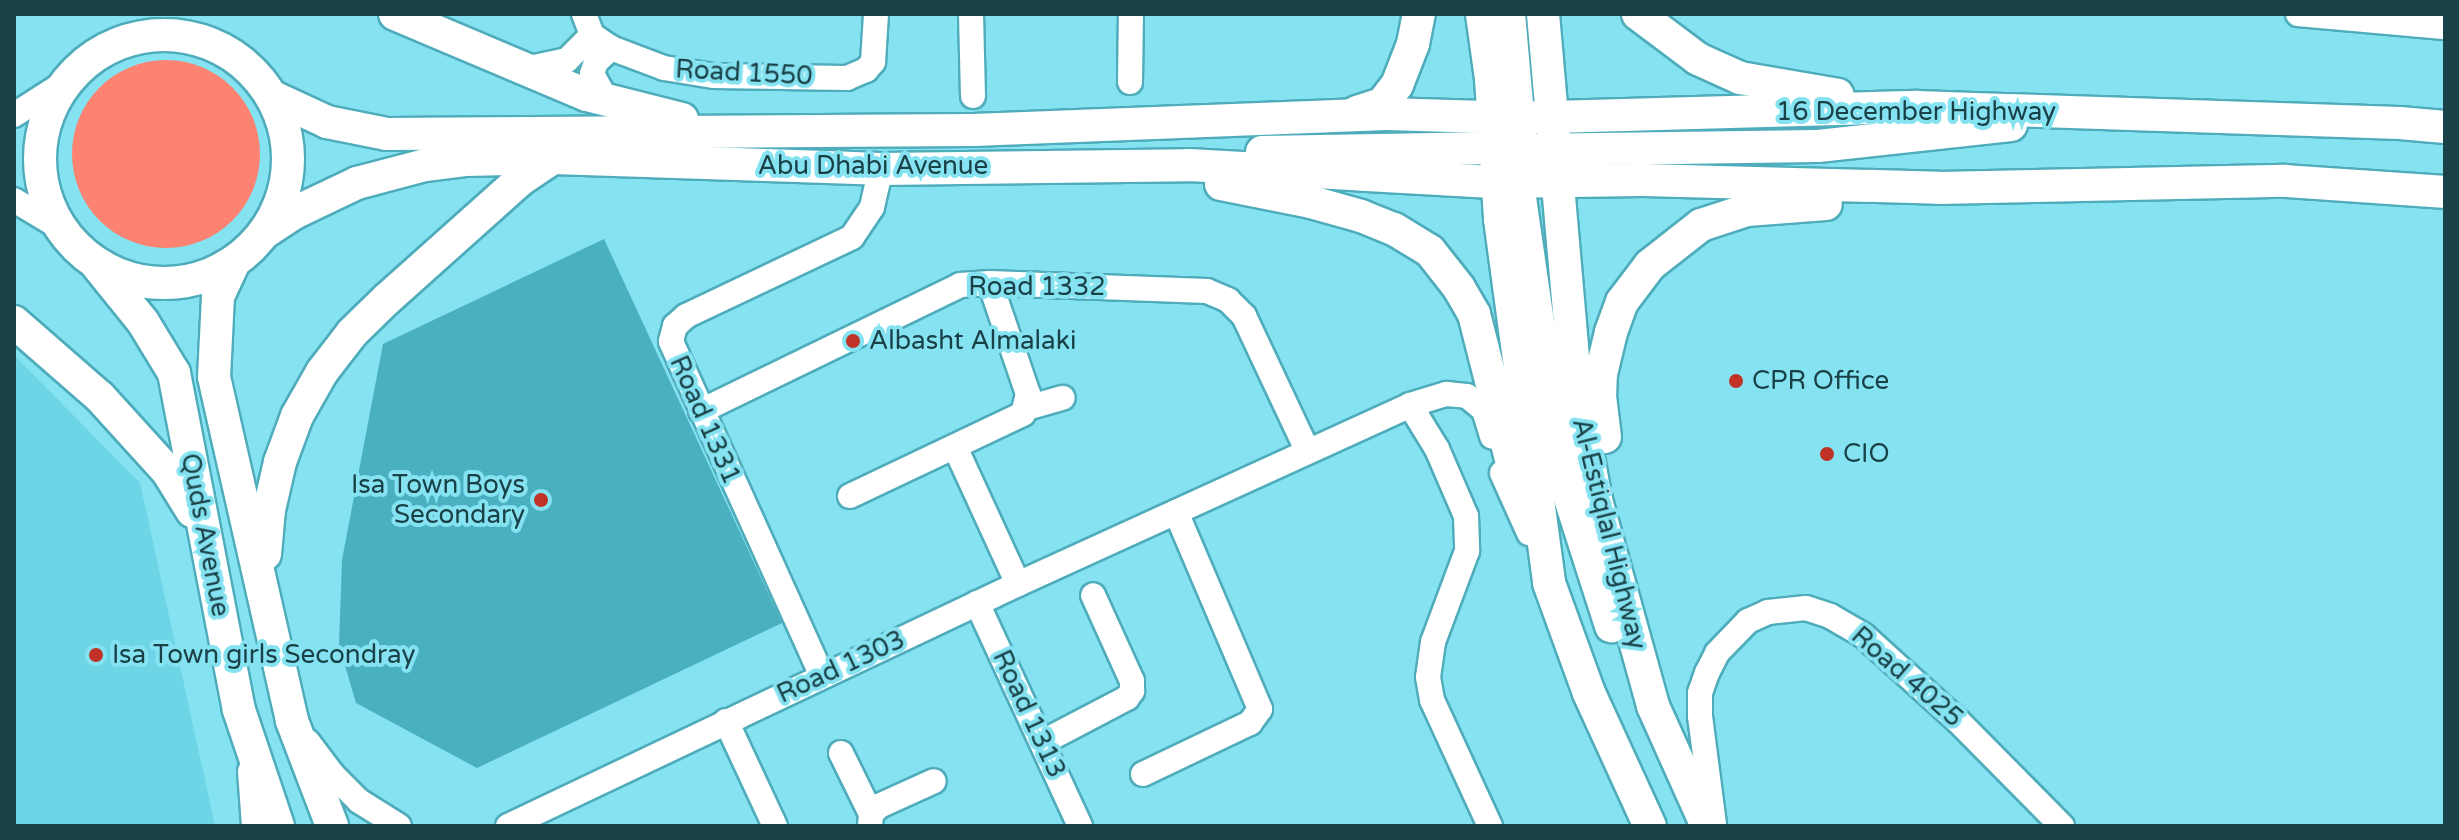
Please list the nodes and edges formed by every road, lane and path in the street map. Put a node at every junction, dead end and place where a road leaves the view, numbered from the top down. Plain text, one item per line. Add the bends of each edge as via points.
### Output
1 (116, 14) edge
2 (208, 14) edge
3 (395, 14) edge
4 (876, 14) edge
5 (971, 14) edge
6 (1131, 14) edge
7 (1419, 14) edge
8 (1482, 14) edge
9 (1509, 14) edge
10 (1543, 14) edge
11 (1638, 14) edge
12 (2298, 14) edge
13 (2445, 27) edge
14 (596, 32) edge
15 (106, 47) junction
16 (232, 54) junction
17 (525, 69) junction
18 (1130, 82) dead end
19 (61, 85) junction
20 (271, 96) junction
21 (973, 96) dead end
22 (607, 101) junction
23 (1917, 107) junction
24 (2103, 113) junction
25 (14, 115) edge
26 (1336, 116) junction
27 (1555, 117) junction
28 (2445, 127) edge
29 (728, 130) junction
30 (1510, 149) junction
31 (553, 158) junction
32 (1107, 165) junction
33 (1559, 166) junction
34 (881, 169) junction
35 (1939, 188) junction
36 (2445, 192) edge
37 (14, 200) edge
38 (59, 227) junction
39 (265, 232) junction
40 (234, 262) junction
41 (95, 263) junction
42 (990, 283) junction
43 (14, 322) edge
44 (1063, 398) dead end
45 (1410, 405) junction
46 (1027, 408) junction
47 (701, 411) junction
48 (955, 447) junction
49 (1307, 450) junction
50 (850, 496) dead end
51 (1176, 512) junction
52 (203, 530) junction
53 (1529, 533) junction
54 (1549, 583) junction
55 (1018, 584) junction
56 (1093, 595) dead end
57 (977, 603) junction
58 (268, 609) junction
59 (1631, 626) junction
60 (822, 676) junction
61 (1653, 706) junction
62 (239, 710) junction
63 (292, 721) junction
64 (726, 721) junction
65 (1043, 742) junction
66 (841, 753) dead end
67 (1143, 774) dead end
68 (934, 781) dead end
69 (870, 820) edge
70 (773, 825) edge
71 (254, 826) edge
72 (278, 826) edge
73 (332, 826) edge
74 (399, 826) edge
75 (508, 826) edge
76 (1080, 826) edge
77 (1490, 826) edge
78 (1650, 826) edge
79 (1707, 826) edge
80 (1714, 826) edge
81 (2062, 826) edge

1 - 15 main road
2 - 16 main road
3 - 17 main road
4 - 14 street, Road 1550 via 873,62 847,78 689,73 640,61
5 - 21 street
6 - 18 street
7 - 26 main road via 1397,85 1382,104
8 - 30 main road
9 - 30 main road
10 - 27 main road, Al-Estiqlal Highway
11 - 23 main road via 1698,59 1740,78
12 - 13 street
14 - 17 street via 567,60
14 - 22 street via 592,74
15 - 16 main road via 137,36 170,34 202,40
15 - 19 main road
16 - 20 main road
17 - 22 main road
19 - 25 street
19 - 38 main road via 45,119 39,156 44,193
20 - 29 main road, Abu Dhabi Avenue via 327,122 387,134
20 - 39 main road via 283,122 287,180
22 - 29 main road
23 - 24 main road, 16 December Highway
23 - 27 main road, 16 December Highway
24 - 28 main road, 16 December Highway
24 - 33 main road via 1929,137
26 - 29 main road, Abu Dhabi Avenue via 1123,126
26 - 30 main road, Abu Dhabi Avenue via 1387,114
27 - 30 main road
27 - 33 main road, Al-Estiqlal Highway
30 - 32 main road, Abu Dhabi Avenue
30 - 33 main road
30 - 54 main road, Al-Estiqlal Highway
30 - 61 main road via 1569,495 1626,667
31 - 34 main road, Abu Dhabi Avenue
31 - 39 main road, Abu Dhabi Avenue via 465,160 390,172 325,197
31 - 58 main road via 520,180 387,299 322,372 297,416 274,486 265,560
32 - 34 main road, Abu Dhabi Avenue
32 - 53 main road via 1311,202 1394,229 1430,251 1474,314
33 - 35 main road
33 - 59 main road, Al-Estiqlal Highway via 1577,399 1596,500
34 - 47 street, Road 1331 via 872,207 852,237 675,326 672,348
35 - 36 main road via 2285,181
35 - 59 main road via 1861,203 1747,210 1701,225 1650,265 1622,302 1601,374 1600,399
37 - 38 street
38 - 41 main road
39 - 40 main road
40 - 41 main road via 208,276 165,283 122,276
40 - 58 main road, Quds Avenue via 218,296 214,377
41 - 52 main road, Quds Avenue via 143,322 174,373
42 - 46 street via 1028,394
42 - 47 street, Road 1332 via 945,290
42 - 49 street, Road 1332 via 1218,294 1244,316
43 - 52 main road via 100,397 159,461
44 - 46 street
45 - 49 street, Road 1303
45 - 53 street, Road 1303 via 1446,394 1467,396 1479,404 1505,484
45 - 77 street via 1437,449 1466,516 1467,551 1433,642 1428,677 1432,700
46 - 48 street via 1018,418
47 - 60 street, Road 1331
48 - 50 street
48 - 55 street
49 - 51 street, Road 1303
51 - 55 street, Road 1303
51 - 67 street via 1260,709 1250,723
52 - 62 main road, Quds Avenue
53 - 54 main road
54 - 78 main road, Al-Estiqlal Highway via 1589,693
55 - 57 street, Road 1303
56 - 65 street via 1132,691
57 - 60 street, Road 1303
57 - 65 street, Road 1313
58 - 63 main road, Quds Avenue
59 - 61 main road, Al-Estiqlal Highway
60 - 64 street, Road 1303
61 - 79 main road, Al-Estiqlal Highway
62 - 71 street
62 - 72 main road, Quds Avenue
63 - 73 main road, Quds Avenue
63 - 74 street via 350,792
64 - 70 street
64 - 75 street, Road 1303
65 - 76 street, Road 1313
66 - 69 street
68 - 69 street via 879,806
80 - 81 street, Road 4025 via 1700,693 1717,653 1748,621 1790,608 1830,616 1863,635

